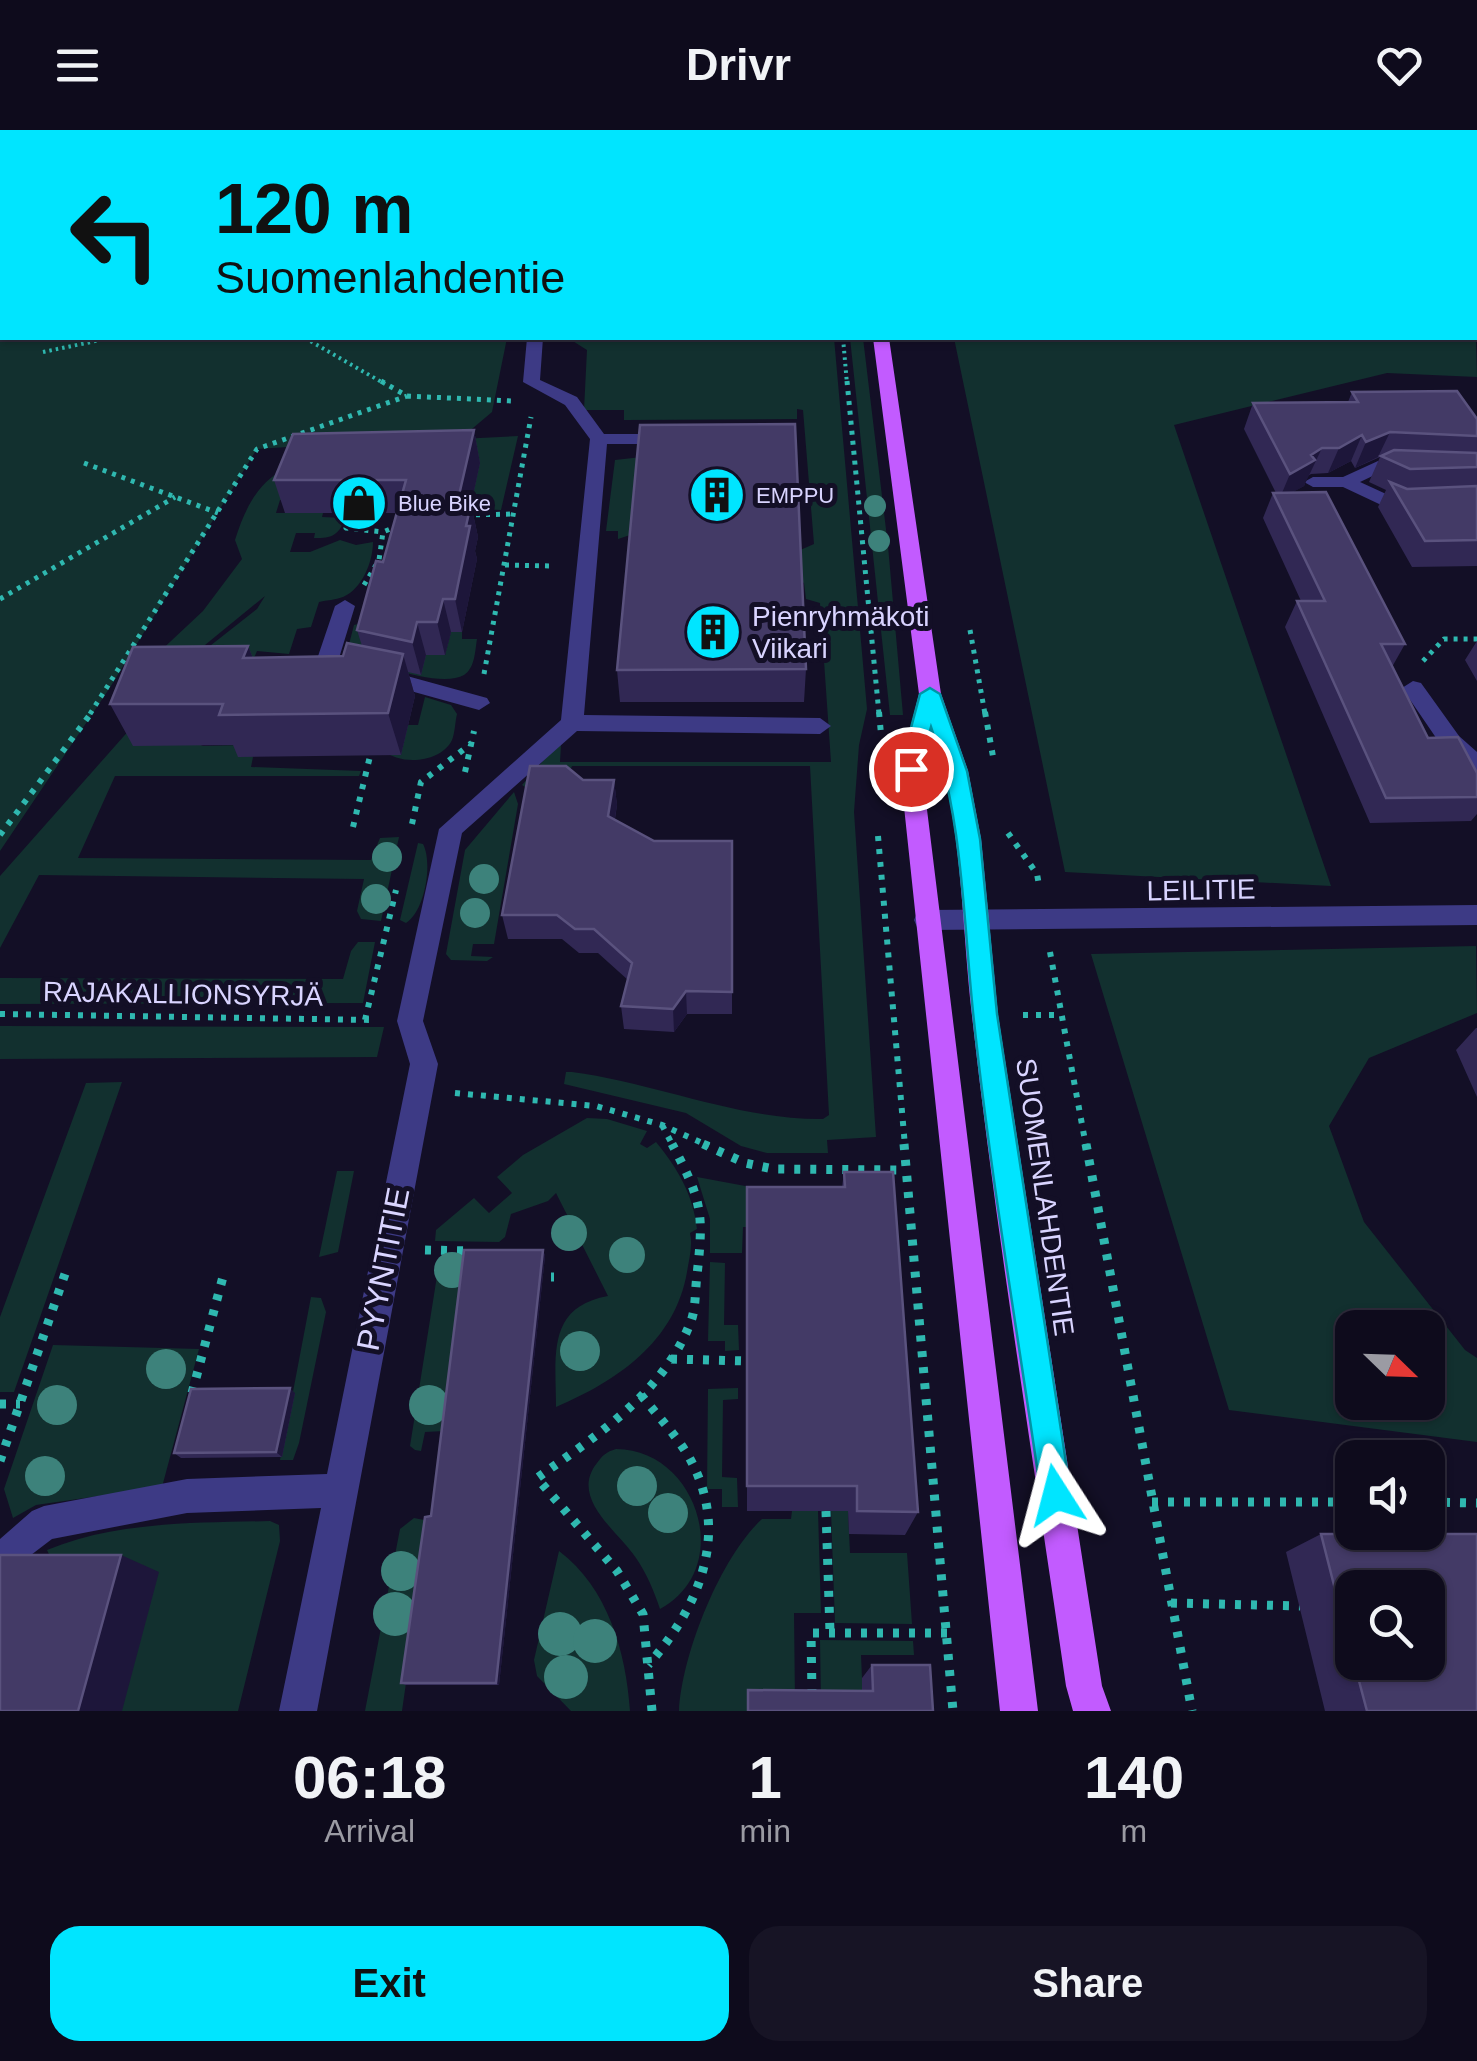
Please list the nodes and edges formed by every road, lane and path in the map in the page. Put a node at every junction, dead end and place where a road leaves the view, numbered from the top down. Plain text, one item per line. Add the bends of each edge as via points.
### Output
1 (100, 340) edge
2 (309, 340) edge
3 (535, 340) edge
4 (881, 340) edge
5 (43, 352) dead end
6 (407, 396) junction
7 (501, 400) dead end
8 (526, 410) dead end
9 (599, 439) junction
10 (698, 440) edge
11 (84, 463) dead end
12 (1477, 470) edge
13 (1313, 482) edge
14 (1346, 482) junction
15 (175, 497) junction
16 (1477, 501) edge
17 (365, 508) edge
18 (218, 513) junction
19 (515, 514) junction
20 (462, 515) edge
21 (412, 520) edge
22 (384, 532) junction
23 (504, 565) junction
24 (529, 566) dead end
25 (0, 599) edge
26 (344, 606) joint
27 (970, 630) dead end
28 (1444, 639) dead end
29 (1477, 639) edge
30 (295, 668) edge
31 (325, 668) junction
32 (390, 678) junction
33 (1412, 688) dead end
34 (930, 694) junction
35 (479, 703) joint
36 (572, 723) junction
37 (820, 726) dead end
38 (1477, 764) edge
39 (998, 781) dead end
40 (1005, 819) dead end
41 (353, 827) dead end
42 (0, 836) edge
43 (1008, 838) dead end
44 (1477, 915) edge
45 (926, 920) junction
46 (979, 921) junction
47 (0, 1014) edge
48 (1062, 1015) dead end
49 (366, 1020) dead end
50 (419, 1090) junction
51 (662, 1125) junction
52 (440, 1250) dead end
53 (479, 1250) edge
54 (66, 1272) dead end
55 (224, 1273) dead end
56 (523, 1277) edge
57 (554, 1278) dead end
58 (671, 1359) junction
59 (747, 1361) edge
60 (641, 1395) junction
61 (0, 1404) edge
62 (20, 1404) junction
63 (189, 1406) edge
64 (0, 1461) edge
65 (340, 1490) junction
66 (1152, 1502) junction
67 (1335, 1502) edge
68 (1445, 1502) edge
69 (1477, 1503) edge
70 (826, 1511) edge
71 (0, 1567) edge
72 (1170, 1603) junction
73 (1300, 1606) dead end
74 (830, 1632) junction
75 (947, 1633) junction
76 (648, 1665) junction
77 (812, 1702) edge
78 (298, 1711) edge
79 (652, 1711) edge
80 (954, 1711) edge
81 (1019, 1711) edge
82 (1092, 1711) edge
83 (1192, 1711) edge

1 - 5 path
2 - 6 path
3 - 9 street via 530,382 570,402
4 - 34 main road, SUOMENLAHDENTIE
6 - 7 path
6 - 18 path via 257,449
8 - 19 path via 534,420
9 - 10 street
9 - 36 street
11 - 15 path
12 - 14 street via 1378,466
13 - 14 street
14 - 16 street via 1394,506
15 - 18 path
15 - 25 path
17 - 22 path via 353,509 346,528
18 - 42 path via 109,689
19 - 20 path
19 - 23 path
21 - 22 path
22 - 26 path via 376,570
23 - 24 path
23 - 35 path
26 - 31 street
27 - 39 path
28 - 29 path
30 - 31 street
31 - 32 street
32 - 35 street
32 - 41 path
33 - 38 street via 1450,742
34 - 45 main road, SUOMENLAHDENTIE via 911,769
34 - 46 main road, SUOMENLAHDENTIE via 956,771
36 - 37 street
36 - 50 street, PYYNTITIE via 451,830 410,1021 424,1064
40 - 43 path
44 - 46 street, LEILITIE
45 - 46 street, LEILITIE
45 - 81 main road, SUOMENLAHDENTIE
46 - 82 main road, SUOMENLAHDENTIE via 988,1034
47 - 49 path, RAJAKALLIONSYRJÄ
48 - 66 path
50 - 51 path via 596,1106
50 - 65 street, PYYNTITIE
51 - 58 path via 697,1192 703,1219 692,1319
51 - 75 path via 773,1169 906,1170
52 - 53 path
54 - 62 path
55 - 63 path
56 - 57 path
58 - 59 path
58 - 60 path
60 - 76 path via 691,1461 710,1518 705,1581 676,1636
60 - 76 path via 537,1478 617,1570 643,1614
61 - 62 path
62 - 64 path
65 - 71 street via 186,1496 44,1524
65 - 78 street, PYYNTITIE
66 - 67 path
66 - 72 path
68 - 69 path
70 - 74 path
72 - 73 path
72 - 83 path
74 - 75 path
74 - 77 path via 811,1633
75 - 80 path
76 - 79 path

